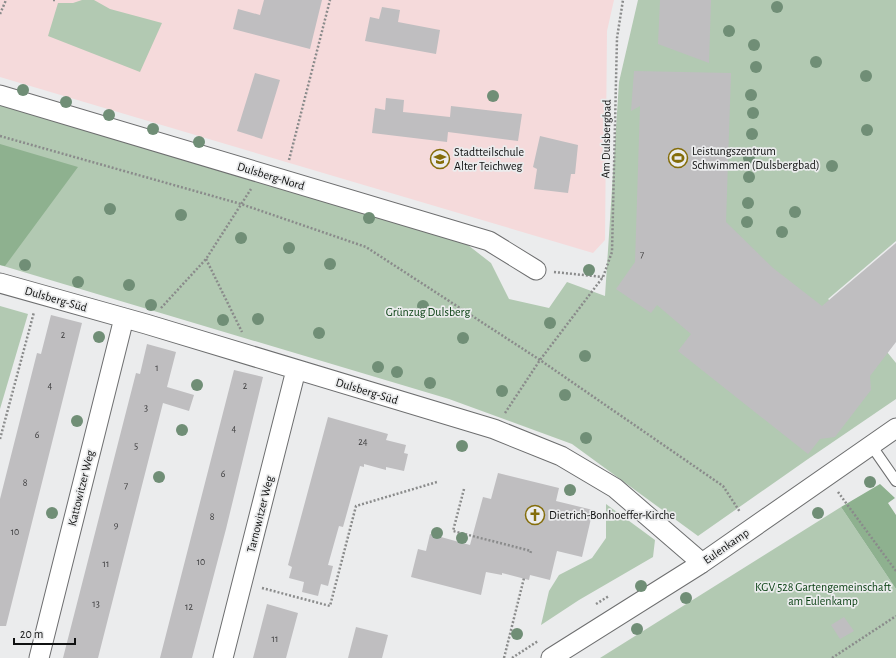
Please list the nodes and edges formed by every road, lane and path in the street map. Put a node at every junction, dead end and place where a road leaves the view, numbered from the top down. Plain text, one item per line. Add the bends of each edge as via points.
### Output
1 (6, 0) edge
2 (330, 0) edge
3 (623, 0) edge
4 (0, 14) edge
5 (0, 95) edge
6 (0, 136) edge
7 (284, 180) junction
8 (241, 204) junction
9 (206, 259) junction
10 (536, 270) joint
11 (603, 277) junction
12 (0, 283) edge
13 (39, 294) junction
14 (124, 318) junction
15 (146, 324) junction
16 (254, 357) junction
17 (540, 360) junction
18 (296, 370) junction
19 (896, 428) edge
20 (494, 429) junction
21 (0, 439) edge
22 (871, 445) junction
23 (827, 476) junction
24 (896, 481) edge
25 (438, 482) dead end
26 (464, 489) dead end
27 (746, 507) dead end
28 (530, 554) dead end
29 (702, 562) junction
30 (896, 571) edge
31 (524, 578) dead end
32 (242, 583) junction
33 (615, 592) dead end
34 (596, 604) dead end
35 (896, 616) edge
36 (544, 637) dead end
37 (38, 658) edge
38 (223, 658) edge
39 (504, 658) edge
40 (512, 658) edge
41 (551, 658) edge
42 (832, 658) edge

1 - 4 path
2 - 7 path
3 - 11 path, Am Dulsbergbad via 617,38 612,252
5 - 7 street, Dulsberg-Nord
6 - 8 path
7 - 10 street, Dulsberg-Nord via 489,241
8 - 9 path
8 - 17 path via 366,247
9 - 15 path
9 - 16 path
10 - 11 path
11 - 17 path, Am Dulsbergbad
12 - 13 street, Dulsberg-Süd
13 - 14 street, Dulsberg-Süd
13 - 21 path
14 - 15 street, Dulsberg-Süd
14 - 37 street, Kattowitzer Weg
15 - 16 street, Dulsberg-Süd
16 - 18 street, Dulsberg-Süd
17 - 20 path, Am Dulsbergbad
17 - 27 path via 723,486 739,512
18 - 20 street, Dulsberg-Süd
18 - 32 street, Tarnowitzer Weg
19 - 22 street, Eulenkamp
20 - 29 street, Dulsberg-Süd via 561,456 614,488
22 - 23 street, Eulenkamp
22 - 24 lane
23 - 29 street, Eulenkamp
23 - 30 path
25 - 32 path via 356,506 330,606
26 - 28 path via 453,531 531,551
29 - 41 street, Eulenkamp
31 - 39 path
32 - 38 street, Tarnowitzer Weg
33 - 34 path
35 - 42 path
36 - 40 path

